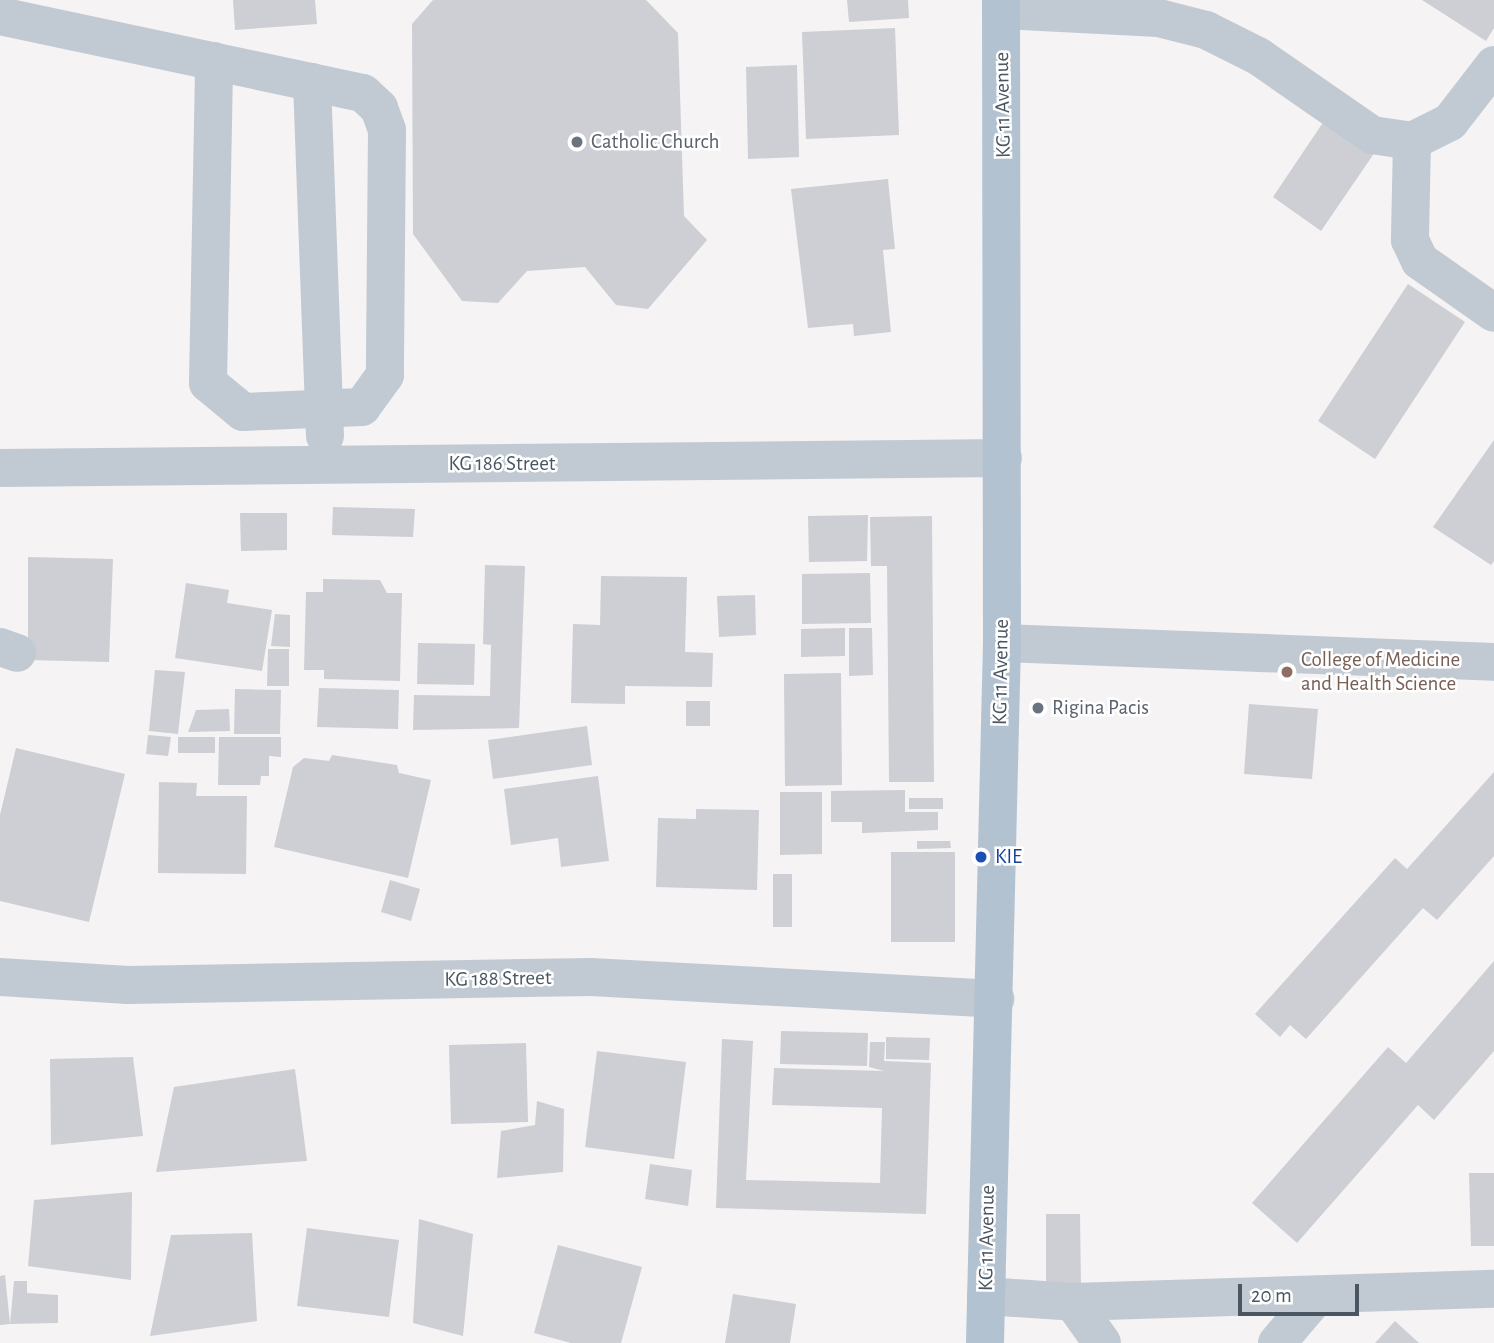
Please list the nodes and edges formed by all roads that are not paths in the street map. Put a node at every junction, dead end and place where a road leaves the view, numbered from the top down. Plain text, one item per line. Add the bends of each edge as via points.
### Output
1 (1001, 5) edge
2 (0, 16) edge
3 (214, 61) junction
4 (1494, 65) edge
5 (312, 82) junction
6 (1412, 141) junction
7 (1494, 313) edge
8 (324, 411) junction
9 (1003, 458) junction
10 (325, 465) junction
11 (0, 468) edge
12 (1002, 643) junction
13 (1494, 662) edge
14 (0, 977) edge
15 (995, 999) junction
16 (1494, 1289) edge
17 (986, 1296) junction
18 (1316, 1297) junction
19 (1073, 1302) junction
20 (985, 1343) edge
21 (1102, 1343) edge
22 (1277, 1343) edge

1 - 6 street via 1159,18 1206,30 1258,56 1372,135
1 - 9 main road, KG 11 Avenue
2 - 3 street
3 - 5 street
3 - 8 street via 208,383 243,412
4 - 6 street via 1450,122
5 - 8 street
5 - 8 street via 363,93 379,108 387,130 385,375 362,407
6 - 7 street via 1415,251
8 - 10 street
9 - 10 street, KG 186 Street
9 - 12 main road, KG 11 Avenue
10 - 11 street, KG 186 Street
12 - 13 street
12 - 15 main road, KG 11 Avenue
14 - 15 street, KG 188 Street via 128,985 591,977
15 - 17 main road, KG 11 Avenue
16 - 18 street
17 - 19 street
17 - 20 main road, KG 11 Avenue
18 - 19 street
18 - 22 street
19 - 21 street

